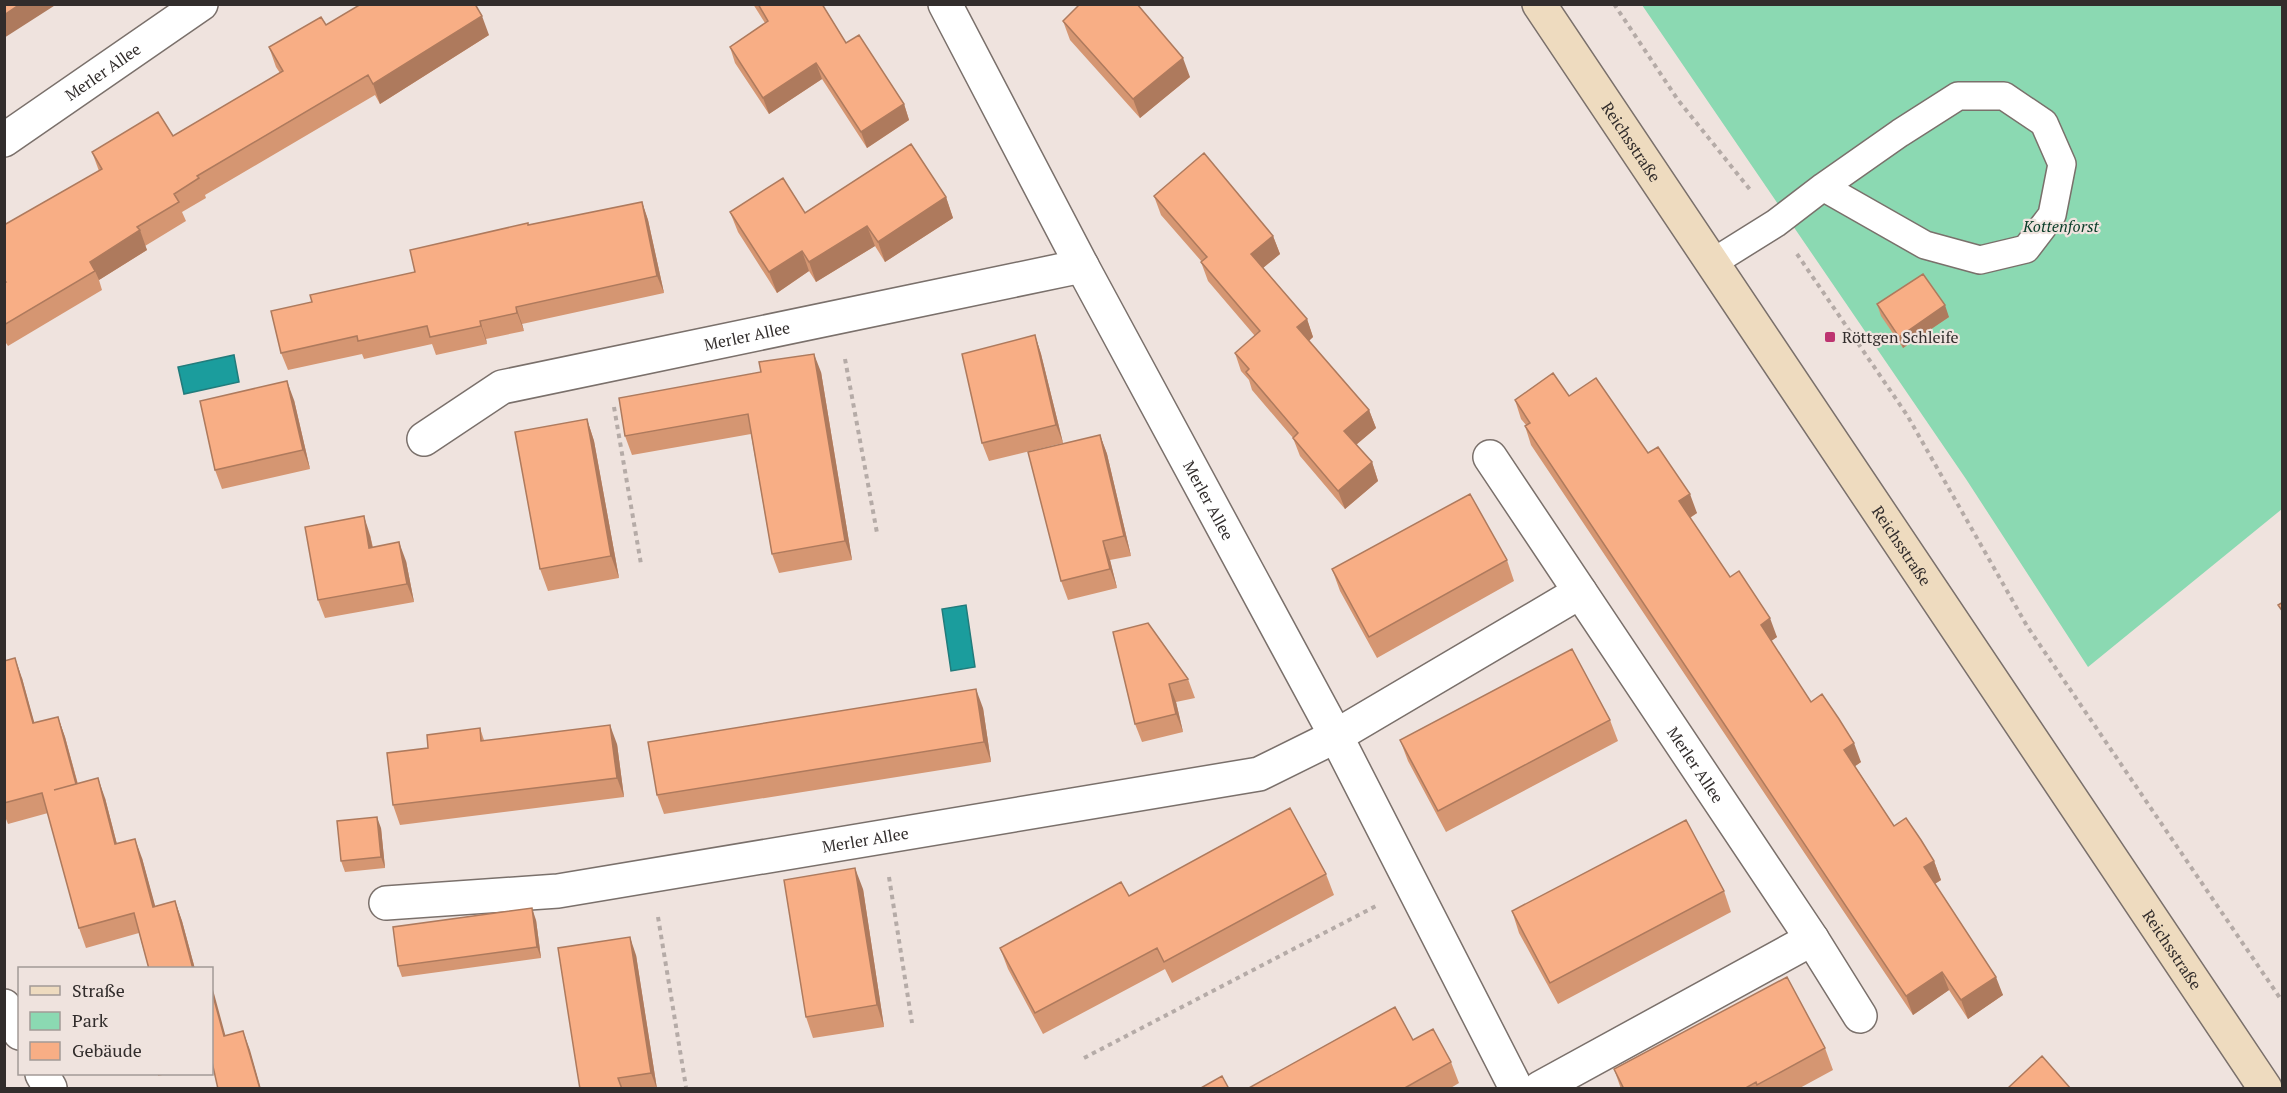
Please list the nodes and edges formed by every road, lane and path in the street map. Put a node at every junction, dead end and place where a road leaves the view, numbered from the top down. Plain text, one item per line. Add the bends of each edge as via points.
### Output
1 (201, 4) edge
2 (945, 4) edge
3 (1539, 4) edge
4 (1614, 4) edge
5 (4, 140) edge
6 (1823, 188) junction
7 (1776, 223) junction
8 (1712, 263) junction
9 (1082, 266) junction
10 (837, 316) junction
11 (607, 365) junction
12 (424, 439) dead end
13 (1490, 457) dead end
14 (877, 533) dead end
15 (641, 564) dead end
16 (1580, 592) junction
17 (1336, 736) junction
18 (882, 835) junction
19 (652, 875) junction
20 (1412, 888) junction
21 (386, 903) dead end
22 (1812, 939) junction
23 (2283, 1001) edge
24 (4, 1006) edge
25 (1860, 1016) dead end
26 (912, 1023) dead end
27 (18, 1030) edge
28 (1084, 1058) dead end
29 (43, 1075) edge
30 (686, 1087) dead end
31 (50, 1089) edge
32 (1516, 1089) edge
33 (1539, 1089) edge
34 (2265, 1089) edge

1 - 5 street, Merler Allee
2 - 9 street, Merler Allee
3 - 8 main road, Reichsstraße
4 - 7 path via 1678,100
6 - 6 lane via 1925,245 1980,260 2025,249 2052,215 2062,164 2044,123 2012,101 2004,96 1959,96
6 - 7 lane
7 - 8 lane
7 - 23 path via 1907,415 2027,626
8 - 34 main road, Reichsstraße
9 - 10 street, Merler Allee
9 - 17 street, Merler Allee
10 - 11 street, Merler Allee
10 - 14 path
11 - 12 street, Merler Allee via 502,387
11 - 15 path
13 - 16 street, Merler Allee
16 - 17 street, Merler Allee
16 - 22 street, Merler Allee
17 - 18 street, Merler Allee via 1259,774
17 - 20 street, Merler Allee
18 - 19 street, Merler Allee
18 - 26 path
19 - 21 street, Merler Allee via 558,891
19 - 30 path
20 - 28 path
20 - 32 street, Merler Allee
22 - 25 street, Merler Allee
22 - 33 street
24 - 27 street
29 - 31 street

